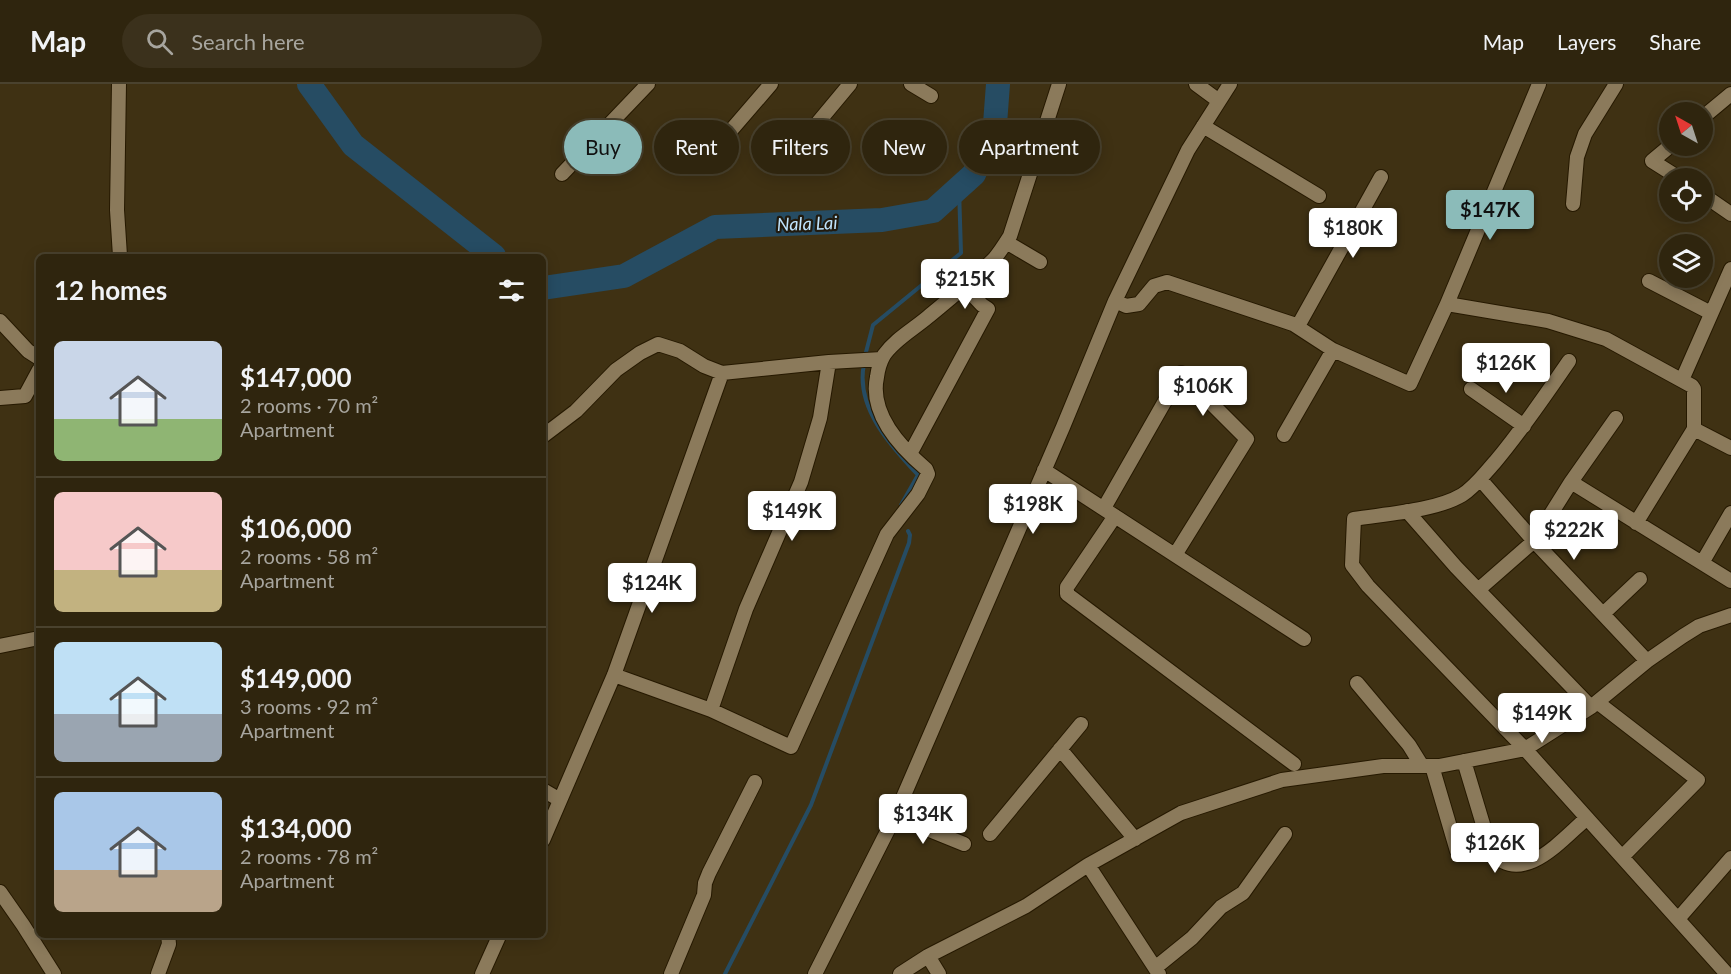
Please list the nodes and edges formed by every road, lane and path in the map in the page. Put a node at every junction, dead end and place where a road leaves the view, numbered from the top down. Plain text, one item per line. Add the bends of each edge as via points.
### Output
1 (119, 84) edge
2 (648, 84) edge
3 (771, 84) edge
4 (850, 84) edge
5 (911, 84) edge
6 (1059, 84) edge
7 (1196, 84) edge
8 (1230, 84) edge
9 (1539, 84) edge
10 (1616, 84) edge
11 (1731, 94) edge
12 (931, 96) dead end
13 (1219, 100) junction
14 (1713, 109) edge
15 (821, 120) edge
16 (739, 121) edge
17 (1203, 126) junction
18 (1659, 155) edge
19 (1663, 168) edge
20 (562, 174) dead end
21 (1380, 177) dead end
22 (1318, 196) dead end
23 (1713, 202) edge
24 (1573, 204) dead end
25 (1731, 214) edge
26 (1006, 242) junction
27 (120, 254) edge
28 (1040, 261) dead end
29 (1731, 269) edge
30 (1649, 281) dead end
31 (964, 286) junction
32 (1115, 302) junction
33 (1447, 304) junction
34 (1712, 313) junction
35 (0, 321) edge
36 (1298, 326) junction
37 (1333, 350) junction
38 (36, 356) edge
39 (882, 359) junction
40 (1569, 361) dead end
41 (829, 362) junction
42 (722, 373) junction
43 (36, 376) edge
44 (1682, 380) junction
45 (1471, 389) dead end
46 (0, 398) edge
47 (1616, 418) dead end
48 (1524, 426) junction
49 (1694, 429) junction
50 (546, 434) edge
51 (1284, 435) dead end
52 (1731, 448) edge
53 (910, 454) junction
54 (1044, 470) junction
55 (1480, 479) junction
56 (1571, 482) junction
57 (1407, 511) junction
58 (1110, 512) junction
59 (1730, 515) edge
60 (1636, 523) junction
61 (1534, 541) junction
62 (1175, 555) junction
63 (1702, 563) junction
64 (1640, 579) dead end
65 (1731, 581) edge
66 (1478, 590) junction
67 (1603, 614) junction
68 (1731, 615) edge
69 (36, 639) edge
70 (1304, 639) dead end
71 (0, 646) edge
72 (1647, 661) junction
73 (614, 675) junction
74 (1357, 683) dead end
75 (1594, 704) junction
76 (711, 711) junction
77 (1081, 724) dead end
78 (1060, 749) junction
79 (1525, 749) junction
80 (1464, 761) junction
81 (1294, 764) dead end
82 (1427, 766) junction
83 (754, 782) dead end
84 (546, 792) edge
85 (560, 800) junction
86 (895, 816) junction
87 (1587, 818) junction
88 (546, 833) edge
89 (990, 834) dead end
90 (1285, 834) dead end
91 (1135, 838) junction
92 (964, 844) dead end
93 (1457, 851) dead end
94 (1622, 857) junction
95 (1731, 858) edge
96 (1088, 865) junction
97 (0, 892) edge
98 (1678, 919) junction
99 (168, 938) edge
100 (498, 938) edge
101 (928, 956) junction
102 (1157, 971) edge
103 (1728, 971) edge
104 (54, 974) edge
105 (158, 974) edge
106 (482, 974) edge
107 (671, 974) edge
108 (815, 974) edge
109 (900, 974) edge
110 (939, 974) edge

1 - 27 street
2 - 20 street
3 - 16 street
4 - 15 street
5 - 12 street
6 - 26 street
7 - 13 street
8 - 13 street
9 - 33 street
10 - 24 street via 1591,123 1576,157
11 - 14 street
13 - 17 street
17 - 22 street
17 - 32 street
18 - 19 street via 1652,161
21 - 36 street
23 - 25 street
26 - 28 street
26 - 31 street via 995,258
29 - 34 street
30 - 34 street
31 - 39 street via 891,346
31 - 53 street via 988,309
32 - 36 street via 1126,306 1138,304 1154,286 1167,282
32 - 54 street
33 - 37 street via 1410,384
33 - 44 street via 1548,321 1606,339
34 - 44 street
35 - 38 street
36 - 37 street
37 - 51 street
39 - 41 street
39 - 53 street via 875,383 877,405 895,438
40 - 48 street
41 - 42 street
41 - 76 street via 820,418 801,482 746,609
42 - 50 street via 658,344 616,370 576,411
42 - 73 street
43 - 46 street via 25,396
44 - 49 street via 1694,389
45 - 48 street
47 - 56 street
48 - 55 street
49 - 52 street
49 - 60 street
53 - 76 street via 928,474 918,494 887,534 791,747
54 - 58 street
54 - 86 street
55 - 57 street via 1462,495
55 - 61 street
56 - 60 street
56 - 61 street
57 - 66 street
57 - 79 street via 1354,519 1352,565
58 - 62 street
58 - 62 street via 1181,373 1246,439
58 - 81 street via 1067,587 1067,594
59 - 63 street
60 - 63 street
61 - 66 street
61 - 67 street
62 - 70 street
63 - 65 street
64 - 67 street
66 - 75 street
67 - 72 street
68 - 72 street via 1699,626
69 - 71 street
72 - 75 street
73 - 76 street
73 - 85 street
74 - 82 street
75 - 79 street
75 - 94 street via 1698,780
77 - 78 street
78 - 89 street
78 - 91 street
79 - 80 street
79 - 87 street
80 - 82 street
80 - 87 street via 1496,857 1519,866 1535,861
82 - 91 street via 1383,766 1282,780 1181,813
82 - 93 street
83 - 107 street via 709,873 704,895
84 - 85 street
85 - 88 street
86 - 92 street
86 - 108 street
87 - 94 street
90 - 102 street via 1243,893 1221,907
91 - 96 street
94 - 98 street
95 - 98 street
96 - 101 street via 1026,906
96 - 102 street
97 - 104 street
98 - 103 street
99 - 105 street
100 - 106 street
101 - 109 street
101 - 110 street

